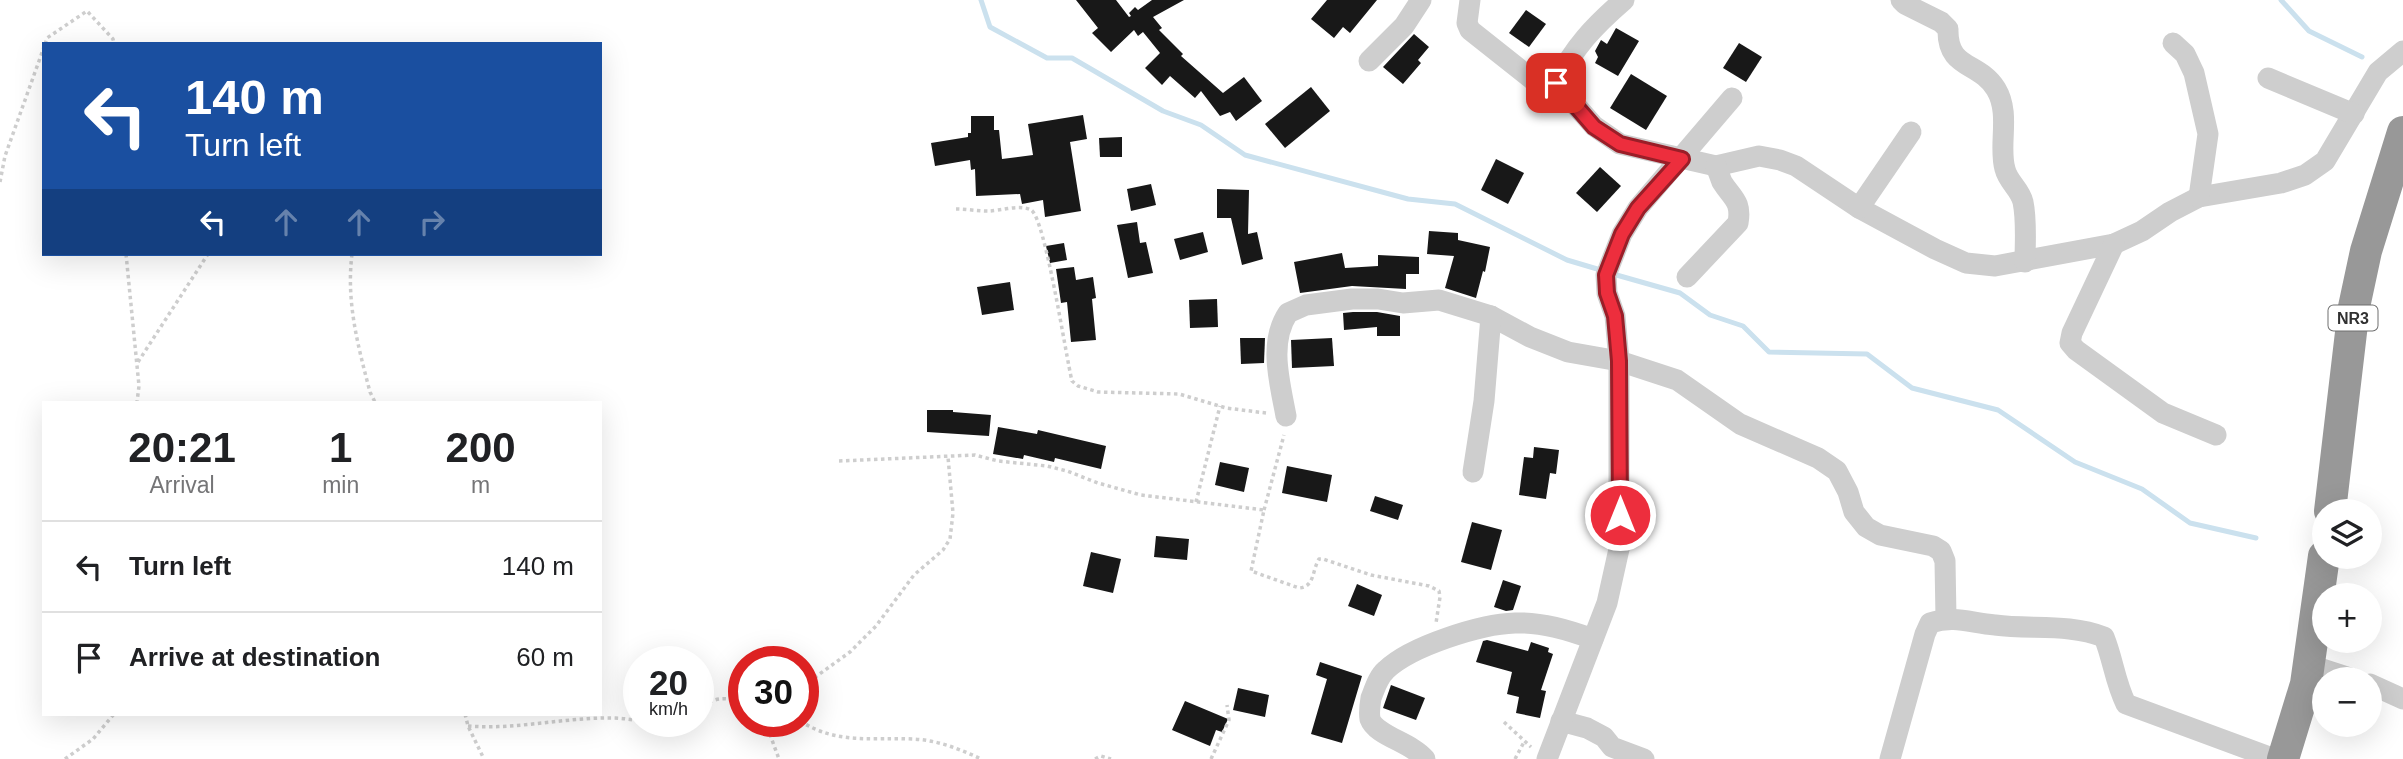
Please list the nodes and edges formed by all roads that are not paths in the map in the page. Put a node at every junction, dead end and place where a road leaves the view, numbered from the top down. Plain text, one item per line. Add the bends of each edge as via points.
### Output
1 (1420, 0) edge
2 (1470, 0) edge
3 (1624, 0) edge
4 (1901, 0) edge
5 (2173, 43) dead end
6 (2403, 51) edge
7 (1369, 61) dead end
8 (2268, 78) dead end
9 (1556, 83) junction
10 (1732, 98) dead end
11 (2354, 114) junction
12 (1911, 132) dead end
13 (2403, 132) edge
14 (1682, 159) junction
15 (1716, 166) junction
16 (2199, 197) junction
17 (1859, 208) junction
18 (2114, 244) junction
19 (2025, 262) junction
20 (1686, 277) dead end
21 (1491, 316) junction
22 (1619, 361) junction
23 (1286, 416) road end
24 (2216, 435) dead end
25 (1473, 472) dead end
26 (2331, 499) edge
27 (2322, 569) edge
28 (1946, 618) junction
29 (1593, 639) junction
30 (2309, 665) junction
31 (2315, 667) edge
32 (2382, 689) edge
33 (2403, 699) edge
34 (1561, 721) junction
35 (1541, 755) edge
36 (1425, 759) edge
37 (1644, 759) edge
38 (1890, 759) edge
39 (2276, 759) edge
40 (2283, 759) edge

1 - 7 street via 1404,26
2 - 9 street via 1470,30 1534,79
3 - 9 street via 1583,39
4 - 19 street via 1941,22 1948,29 1947,44 1957,58 1996,88 2002,104 2004,167 2023,202
5 - 16 street via 2185,54 2194,73 2208,134
6 - 11 street via 2378,72
8 - 11 street
9 - 14 street via 1594,127 1620,144
10 - 14 street
11 - 16 street via 2325,161 2305,175
12 - 17 street
13 - 26 highway, NR3 via 2366,251 2354,307
14 - 15 street
14 - 22 street via 1638,208 1606,275
15 - 17 street via 1759,156 1780,160
15 - 20 street via 1740,211 1738,223
16 - 18 street
17 - 19 street via 1966,263
18 - 19 street
18 - 24 street via 2070,343 2163,413
21 - 22 street via 1568,352
21 - 23 street via 1439,300 1403,303 1378,299 1326,302 1288,313 1277,349
21 - 25 street
22 - 28 street via 1677,380 1740,424 1818,458 1837,471 1854,512 1866,527 1941,551
22 - 29 street via 1619,549
27 - 30 highway
28 - 38 street via 1930,623 1925,634
28 - 39 street via 2058,627 2104,637 2126,704
29 - 34 street
29 - 36 street via 1559,627 1517,623 1458,634 1404,657 1376,684 1370,719 1379,732 1416,749
30 - 31 street
30 - 40 highway
32 - 33 street
34 - 35 street
34 - 37 street via 1587,728 1612,747

